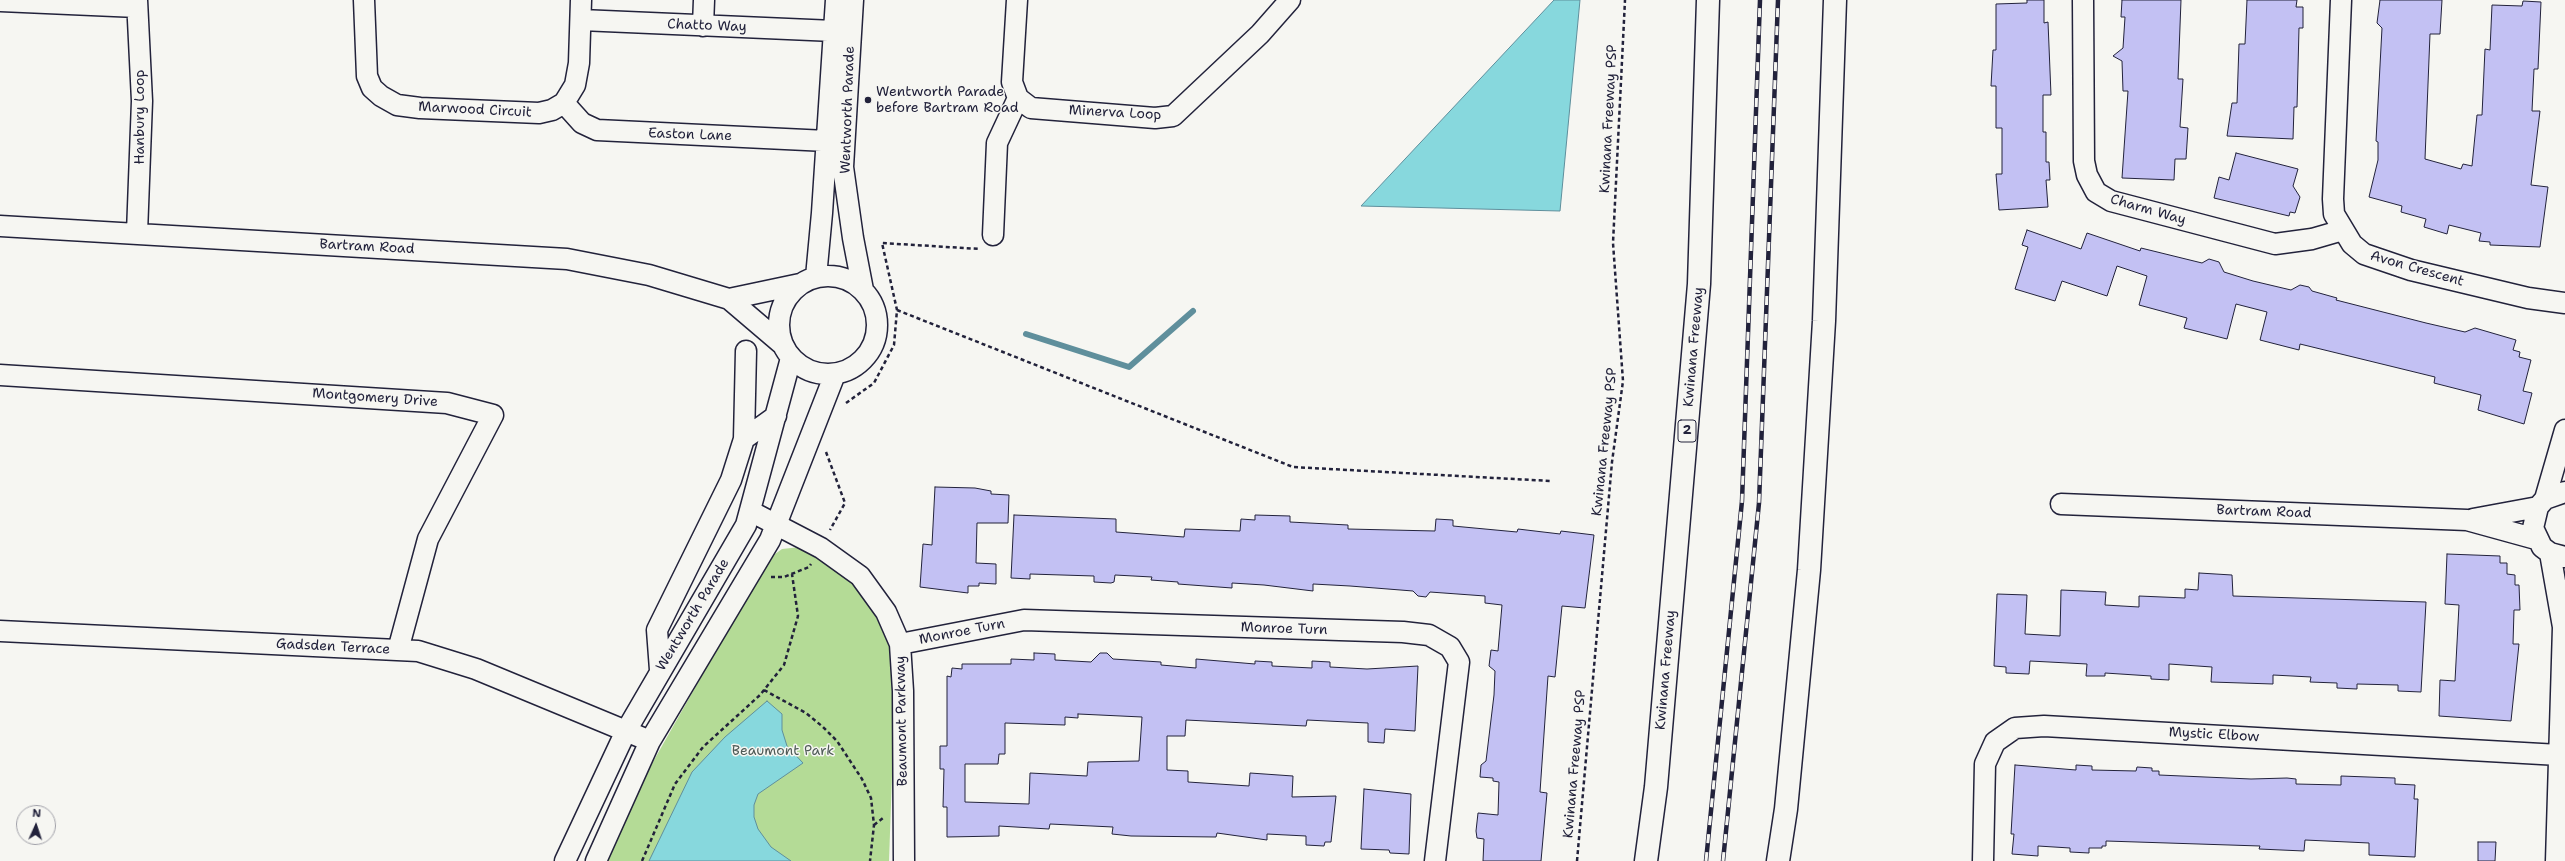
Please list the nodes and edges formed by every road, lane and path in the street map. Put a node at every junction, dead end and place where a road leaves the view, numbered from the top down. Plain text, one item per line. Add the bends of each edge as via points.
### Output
1 (364, 0) edge
2 (581, 0) edge
3 (704, 0) edge
4 (836, 0) edge
5 (853, 0) edge
6 (1016, 0) edge
7 (1290, 0) edge
8 (1625, 0) edge
9 (1708, 0) edge
10 (1835, 0) edge
11 (2083, 0) edge
12 (2341, 0) edge
13 (0, 1) edge
14 (137, 4) edge
15 (580, 20) junction
16 (703, 26) junction
17 (834, 31) junction
18 (1018, 98) junction
19 (564, 103) junction
20 (827, 141) junction
21 (0, 226) edge
22 (2343, 230) junction
23 (137, 233) junction
24 (993, 234) joint
25 (808, 280) junction
26 (863, 290) junction
27 (729, 299) junction
28 (2565, 303) edge
29 (897, 310) junction
30 (746, 350) dead end
31 (787, 352) junction
32 (835, 374) junction
33 (0, 375) edge
34 (840, 408) dead end
35 (776, 416) junction
36 (2565, 430) edge
37 (744, 438) junction
38 (826, 451) dead end
39 (1551, 481) dead end
40 (2565, 492) edge
41 (2542, 503) junction
42 (2061, 504) dead end
43 (750, 511) junction
44 (2467, 520) junction
45 (777, 523) junction
46 (2536, 538) junction
47 (821, 548) junction
48 (2557, 555) edge
49 (753, 568) junction
50 (792, 574) junction
51 (2564, 622) edge
52 (0, 631) edge
53 (900, 644) junction
54 (398, 650) junction
55 (660, 670) junction
56 (764, 690) junction
57 (626, 731) junction
58 (650, 742) junction
59 (2559, 755) junction
60 (565, 861) edge
61 (596, 861) edge
62 (642, 861) edge
63 (870, 861) edge
64 (904, 861) edge
65 (1436, 861) edge
66 (1577, 861) edge
67 (1646, 861) edge
68 (1778, 861) edge
69 (1983, 861) edge
70 (2556, 861) edge

1 - 19 street, Marwood Circuit via 366,76 372,88 397,105 540,113
2 - 15 street
3 - 16 street
4 - 17 street, Wentworth Parade
5 - 26 street, Wentworth Parade via 843,167
6 - 18 street via 1012,82
7 - 18 street, Minerva Loop via 1260,34 1173,116 1155,118 1031,108
8 - 66 path, Kwinana Freeway PSP via 1613,243 1623,381 1612,462
9 - 67 highway, Kwinana Freeway / 2 via 1699,284 1656,787
10 - 68 highway via 1824,321 1809,570 1786,810
11 - 22 street, Charm Way via 2084,161 2087,175 2096,192 2111,201 2274,244 2305,240
12 - 22 street, Avon Crescent via 2333,199 2334,214
13 - 14 street
14 - 23 street, Hanbury Loop via 142,101
15 - 16 street, Chatto Way
15 - 19 street via 579,63 575,85
16 - 17 street, Chatto Way
17 - 20 street, Wentworth Parade
18 - 24 street via 997,143
19 - 20 street, Easton Lane via 582,123 597,130
20 - 25 street, Wentworth Parade
21 - 23 street, Bartram Road
22 - 28 street, Avon Crescent via 2352,244 2364,254 2382,261 2528,298
23 - 27 street, Bartram Road via 567,260 649,275
24 - 29 path via 992,244 977,250 882,243
25 - 26 street, Wentworth Parade via 833,276 849,280
25 - 27 street, Bartram Road
25 - 31 street, Wentworth Parade via 788,296 780,311 779,328
26 - 32 street, Wentworth Parade via 876,310 877,329 873,346 857,365
27 - 31 street, Bartram Road
29 - 34 path via 894,345 874,382
29 - 39 path via 1293,467
30 - 37 street
31 - 32 street, Wentworth Parade via 804,368 819,374
31 - 35 street, Wentworth Parade
32 - 45 street, Wentworth Parade
33 - 54 street, Montgomery Drive via 447,403 494,415 428,539
35 - 37 street
35 - 43 street, Wentworth Parade
36 - 41 street
37 - 55 street via 731,480 657,630
38 - 47 path via 845,503
40 - 41 street, Bartram Road
41 - 44 street, Bartram Road
41 - 46 street via 2533,528
42 - 44 street, Bartram Road
43 - 45 street, Beaumont Parkway
43 - 55 street, Wentworth Parade via 746,525
44 - 46 street, Bartram Road
45 - 47 street, Beaumont Parkway
45 - 49 street, Wentworth Parade
46 - 48 street
47 - 50 path via 809,567
47 - 53 street, Beaumont Parkway via 860,576 886,612
48 - 51 street
49 - 50 path via 769,577
49 - 58 street, Wentworth Parade
50 - 56 path via 798,616 784,665
51 - 59 street
52 - 54 street, Gadsden Terrace
53 - 64 street, Beaumont Parkway via 903,691
53 - 65 street, Monroe Turn via 1024,620 1403,632 1429,636 1450,647 1459,662
54 - 57 street, Gadsden Terrace via 418,651 476,669
55 - 57 street, Wentworth Parade
56 - 62 path via 703,747 675,784
56 - 63 path via 806,713 823,727 837,741 862,779 871,798 874,825
57 - 58 street, Gadsden Terrace
57 - 60 street, Wentworth Parade
58 - 61 street, Wentworth Parade
59 - 69 street, Mystic Elbow via 2044,726 2015,728 1995,742 1985,764
59 - 70 street

